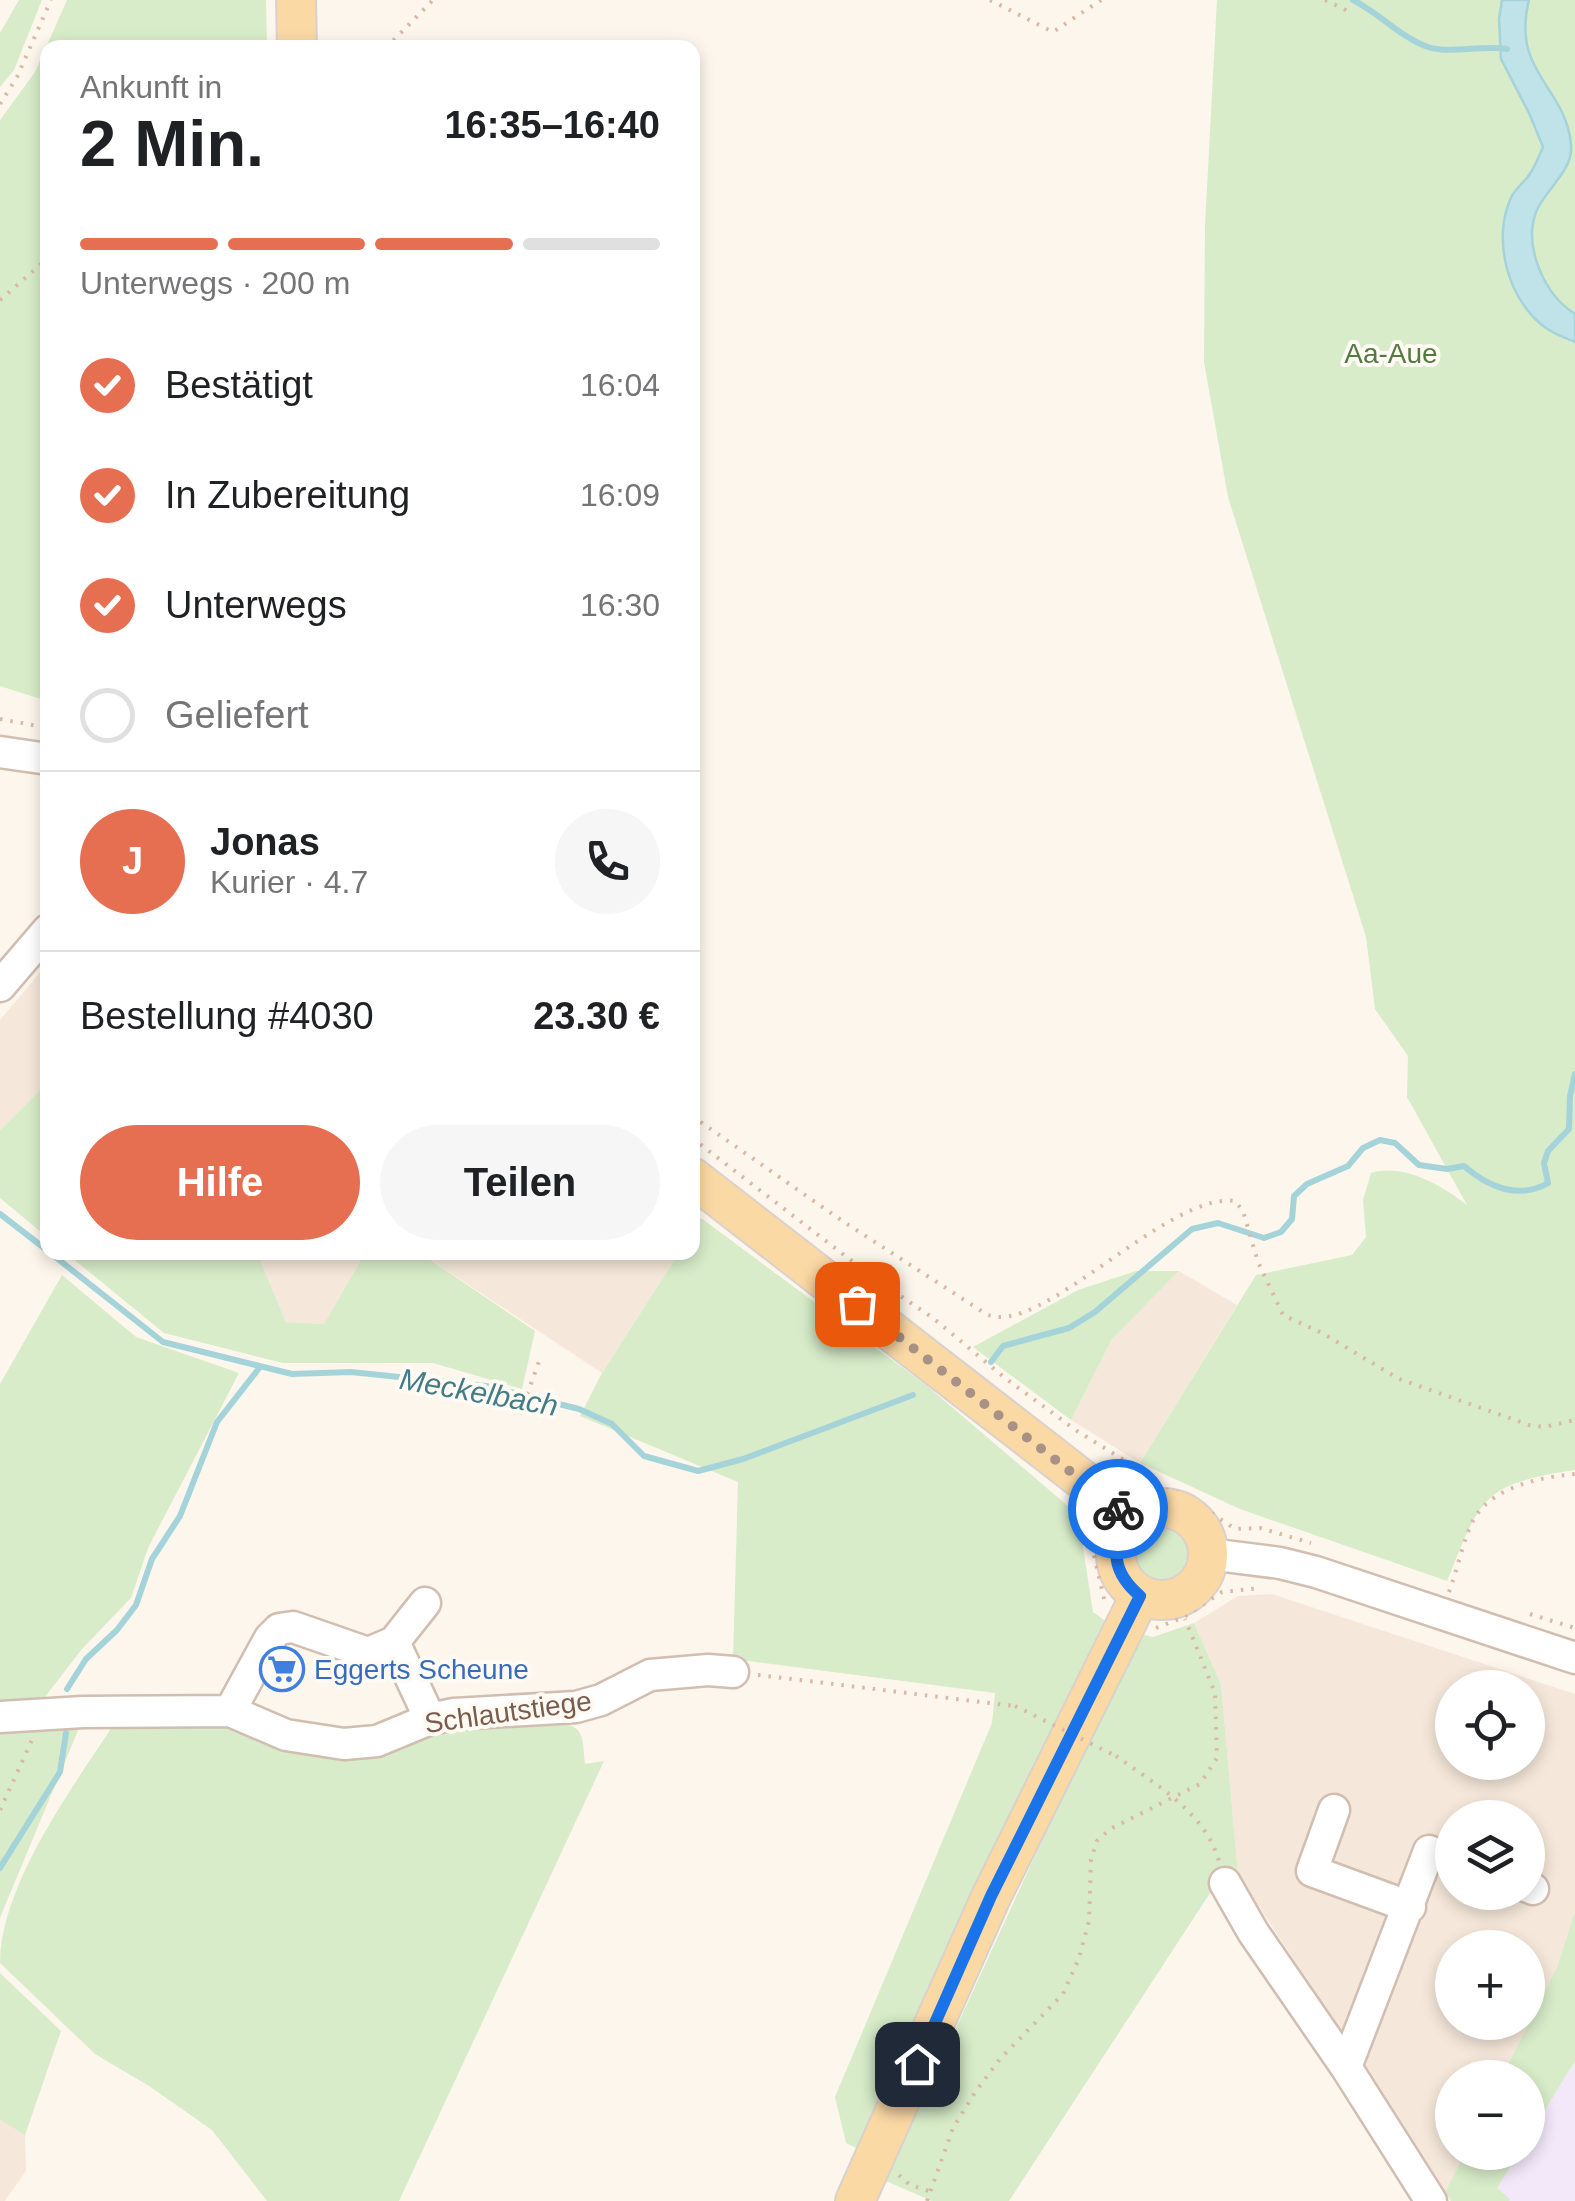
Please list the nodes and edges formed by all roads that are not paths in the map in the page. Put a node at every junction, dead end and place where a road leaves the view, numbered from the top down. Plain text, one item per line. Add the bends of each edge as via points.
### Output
1 (296, 0) edge
2 (296, 40) edge
3 (0, 752) edge
4 (40, 758) edge
5 (40, 939) edge
6 (0, 986) edge
7 (700, 1182) edge
8 (1130, 1520) junction
9 (1222, 1541) junction
10 (1122, 1599) junction
11 (425, 1603) dead end
12 (394, 1642) junction
13 (1575, 1658) edge
14 (733, 1672) road end
15 (230, 1710) junction
16 (0, 1716) edge
17 (430, 1719) junction
18 (1334, 1810) dead end
19 (1435, 1853) edge
20 (1226, 1883) road end
21 (1410, 1907) junction
22 (1346, 2067) junction
23 (860, 2200) edge
24 (1430, 2201) edge

1 - 2 main road
3 - 4 street
5 - 6 street
7 - 8 main road
8 - 9 main road via 1164,1508
8 - 10 main road via 1116,1551 1126,1584
9 - 10 main road via 1195,1587 1178,1598
9 - 13 street
10 - 23 main road
11 - 12 street
12 - 15 street via 368,1654 292,1627 280,1629
12 - 17 street
14 - 17 street, Schlautstiege via 650,1674 576,1707
15 - 16 street, Schlautstiege
15 - 17 street, Schlautstiege via 286,1735 344,1744 376,1741
18 - 21 street via 1312,1871
19 - 21 street via 1430,1851
20 - 22 street
21 - 22 street
22 - 24 street

